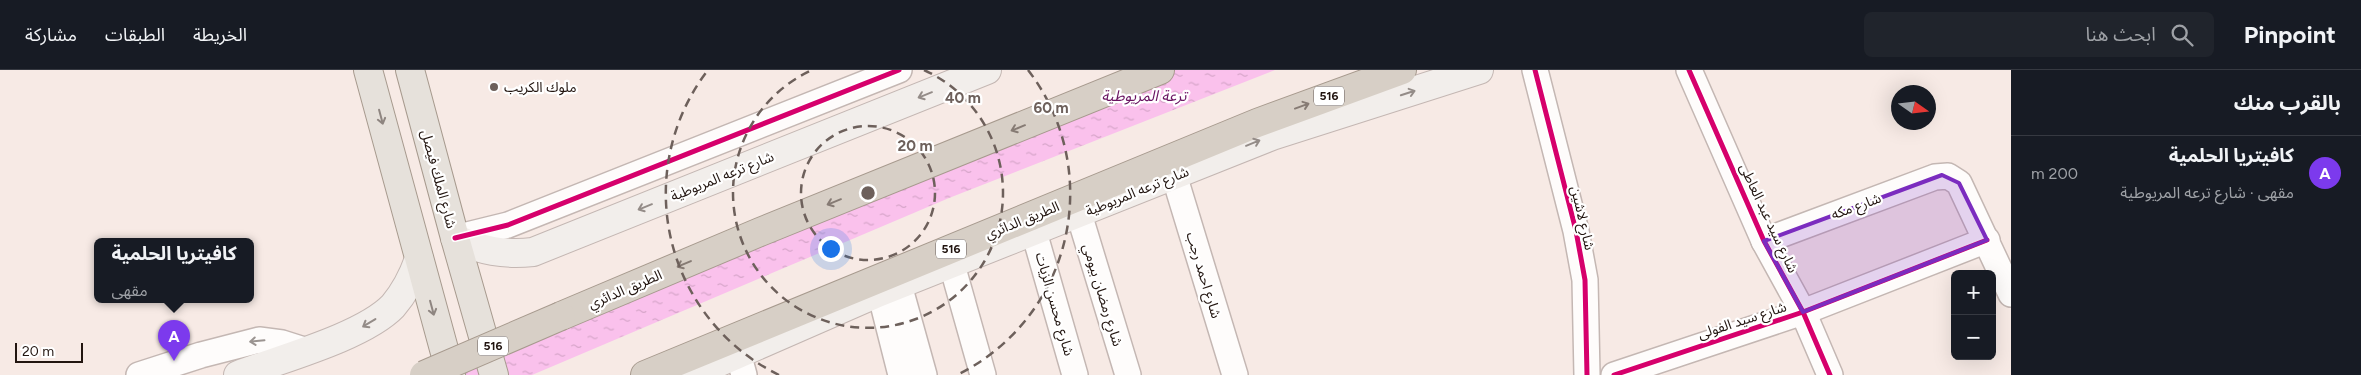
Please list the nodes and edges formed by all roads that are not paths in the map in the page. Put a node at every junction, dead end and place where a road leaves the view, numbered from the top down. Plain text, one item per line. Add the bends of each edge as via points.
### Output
1 (368, 70) edge
2 (410, 70) edge
3 (899, 70) edge
4 (987, 70) edge
5 (1160, 70) edge
6 (1402, 70) edge
7 (1479, 70) edge
8 (1535, 70) edge
9 (1689, 70) edge
10 (1174, 176) junction
11 (1079, 214) junction
12 (1034, 232) junction
13 (455, 238) junction
14 (1987, 240) junction
15 (1764, 241) junction
16 (419, 259) junction
17 (952, 265) junction
18 (890, 289) junction
19 (2011, 294) edge
20 (1803, 312) junction
21 (304, 350) junction
22 (741, 364) edge
23 (448, 365) edge
24 (139, 375) edge
25 (238, 375) edge
26 (424, 375) edge
27 (494, 375) edge
28 (645, 375) edge
29 (690, 375) edge
30 (901, 375) edge
31 (924, 375) edge
32 (983, 375) edge
33 (1076, 375) edge
34 (1128, 375) edge
35 (1235, 375) edge
36 (1587, 375) edge
37 (1614, 375) edge
38 (1830, 375) edge

1 -> 16 main road
2 - 13 main road, شارع الملك فيصل
3 - 13 street via 508,224
4 -> 13 main road, شارع ترعه المريوطية via 533,252 506,254 488,251
5 -> 26 highway, الطريق الدائري / 516, bridge via 760,232
28 -> 6 highway, الطريق الدائري / 516 via 1257,123
10 -> 7 main road, شارع ترعه المريوطية via 1272,136
8 - 36 street, شارع لاشين via 1576,231 1585,280
9 - 15 street, شارع سيد عبد العاطى
10 - 11 main road, شارع ترعه المريوطية
10 - 35 street, شارع احمد رجب
11 - 12 main road, شارع ترعه المريوطية
11 - 34 street, شارع رمضان بيومي
12 - 17 main road, شارع ترعه المريوطية
12 - 33 street, شارع محسن الزيات
13 - 27 main road, شارع الملك فيصل
14 - 15 street, شارع مكه via 1959,183 1948,176 1935,177
14 - 19 street
14 - 20 street, شارع سيد الفولى
15 - 20 street, شارع سيد عبد العاطى
16 -> 21 main road via 404,291 382,315 359,329
16 -> 23 main road
17 - 18 main road, شارع ترعه المريوطية
17 - 32 street
18 - 22 main road, شارع ترعه المريوطية
18 - 30 street
18 - 31 street
20 - 37 street, شارع سيد الفولى
20 - 38 street, شارع سيد عبد العاطى
21 -> 24 street via 259,340
21 - 25 main road
22 - 29 main road, شارع ترعه المريوطية

